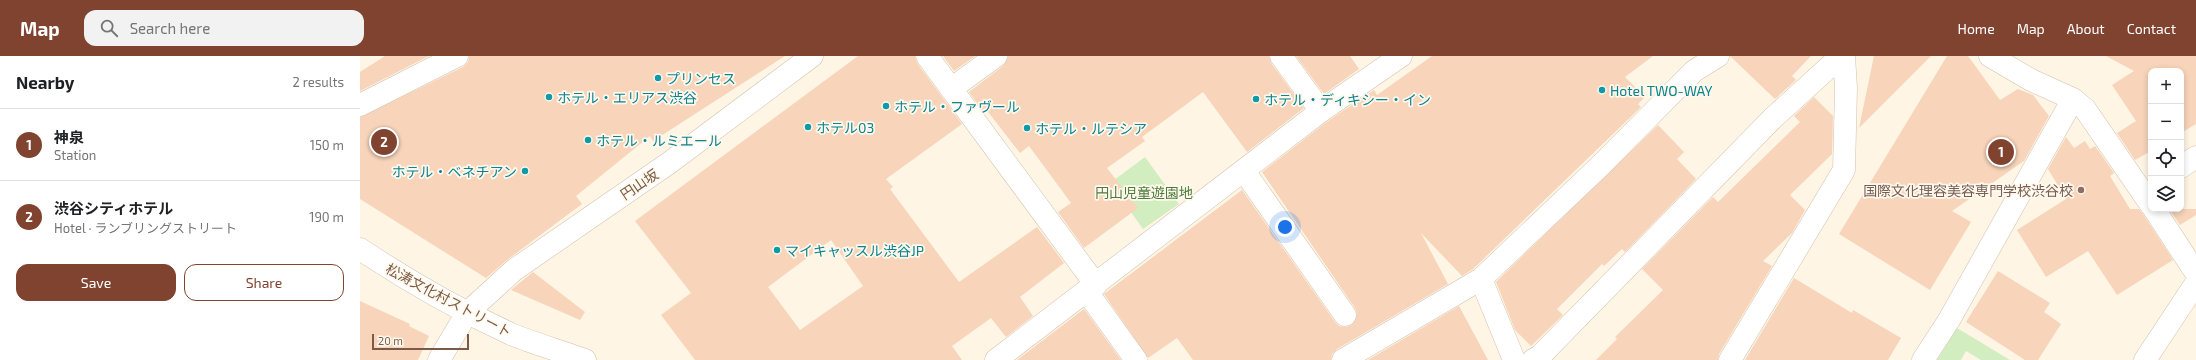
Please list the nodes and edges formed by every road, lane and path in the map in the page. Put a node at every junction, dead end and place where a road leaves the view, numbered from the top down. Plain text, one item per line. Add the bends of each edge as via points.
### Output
1 (457, 56) edge
2 (812, 56) edge
3 (927, 56) edge
4 (996, 56) edge
5 (1281, 56) edge
6 (1401, 56) edge
7 (1718, 56) edge
8 (1842, 56) edge
9 (1990, 56) edge
10 (951, 89) junction
11 (2073, 99) junction
12 (360, 105) edge
13 (1321, 111) junction
14 (2196, 157) edge
15 (2184, 165) edge
16 (1244, 171) junction
17 (2148, 195) edge
18 (2159, 212) edge
19 (360, 249) edge
20 (2196, 273) edge
21 (1481, 279) junction
22 (2196, 283) edge
23 (1091, 288) junction
24 (467, 313) junction
25 (1346, 315) dead end
26 (439, 360) edge
27 (585, 360) edge
28 (996, 360) edge
29 (1136, 360) edge
30 (1343, 360) edge
31 (1514, 360) edge
32 (1533, 360) edge
33 (1730, 360) edge
34 (1922, 360) edge
35 (2145, 360) edge

1 - 12 street
2 - 24 street, 円山坂 via 669,163 514,270
3 - 10 street
4 - 10 street
5 - 13 street
6 - 13 street
7 - 21 street via 1694,71 1600,166
8 - 32 street via 1773,118 1540,356
8 - 33 street via 1846,88 1844,170
9 - 11 street via 2031,80
10 - 23 street
11 - 17 street via 2085,109
11 - 34 street via 1949,320
13 - 16 street
14 - 15 street
16 - 23 street
16 - 25 street
18 - 20 street
19 - 24 street, 松涛文化村ストリート
21 - 30 street
21 - 31 street
22 - 35 street
23 - 28 street
23 - 29 street
24 - 26 street, 円山坂
24 - 27 street, 松涛文化村ストリート via 512,335

